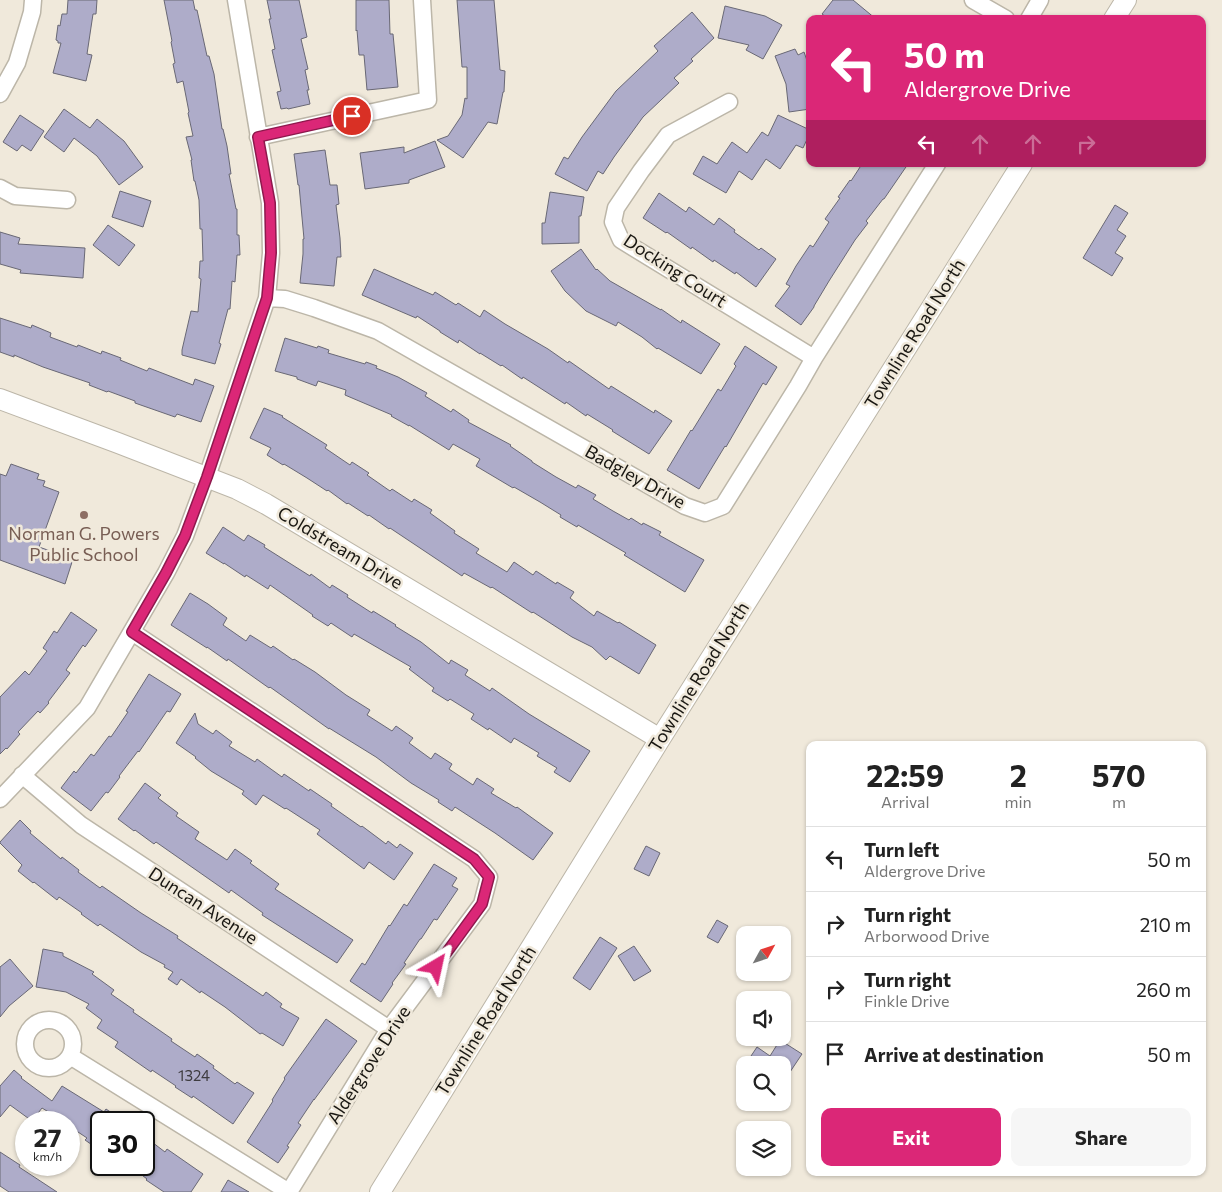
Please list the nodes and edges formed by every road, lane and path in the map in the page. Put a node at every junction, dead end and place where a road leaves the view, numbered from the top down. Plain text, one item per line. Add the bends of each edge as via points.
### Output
1 (33, 0) edge
2 (236, 0) edge
3 (422, 0) edge
4 (973, 0) edge
5 (1040, 0) edge
6 (1126, 0) edge
7 (999, 15) edge
8 (1031, 15) edge
9 (1117, 15) edge
10 (0, 94) edge
11 (729, 102) dead end
12 (258, 137) junction
13 (935, 167) edge
14 (1020, 167) edge
15 (0, 188) edge
16 (67, 200) dead end
17 (267, 298) junction
18 (814, 358) junction
19 (0, 399) edge
20 (207, 477) junction
21 (132, 632) junction
22 (660, 739) junction
23 (22, 775) junction
24 (0, 799) edge
25 (389, 1029) junction
26 (70, 1056) dead end
27 (289, 1192) edge
28 (380, 1192) edge

1 - 10 street via 17,63
2 - 12 street
3 - 12 street via 428,100
4 - 7 street
5 - 8 street
6 - 9 street
11 - 18 street, Docking Court via 668,135 616,208 613,222 621,240
12 - 17 street via 270,203 271,253
13 - 18 street, Badgley Drive
14 - 22 street, Townline Road North
15 - 16 street via 15,196
17 - 18 street, Badgley Drive via 314,308 378,331 685,506 705,513 723,506
17 - 20 street
19 - 20 street, Coldstream Drive
20 - 21 street via 185,536
20 - 22 street, Coldstream Drive via 266,504
21 - 23 street via 87,708
21 - 25 street, Aldergrove Drive via 474,859 489,877 482,904
22 - 28 street, Townline Road North
23 - 24 street
23 - 25 street, Duncan Avenue via 81,825
25 - 27 street, Aldergrove Drive
26 - 27 street

